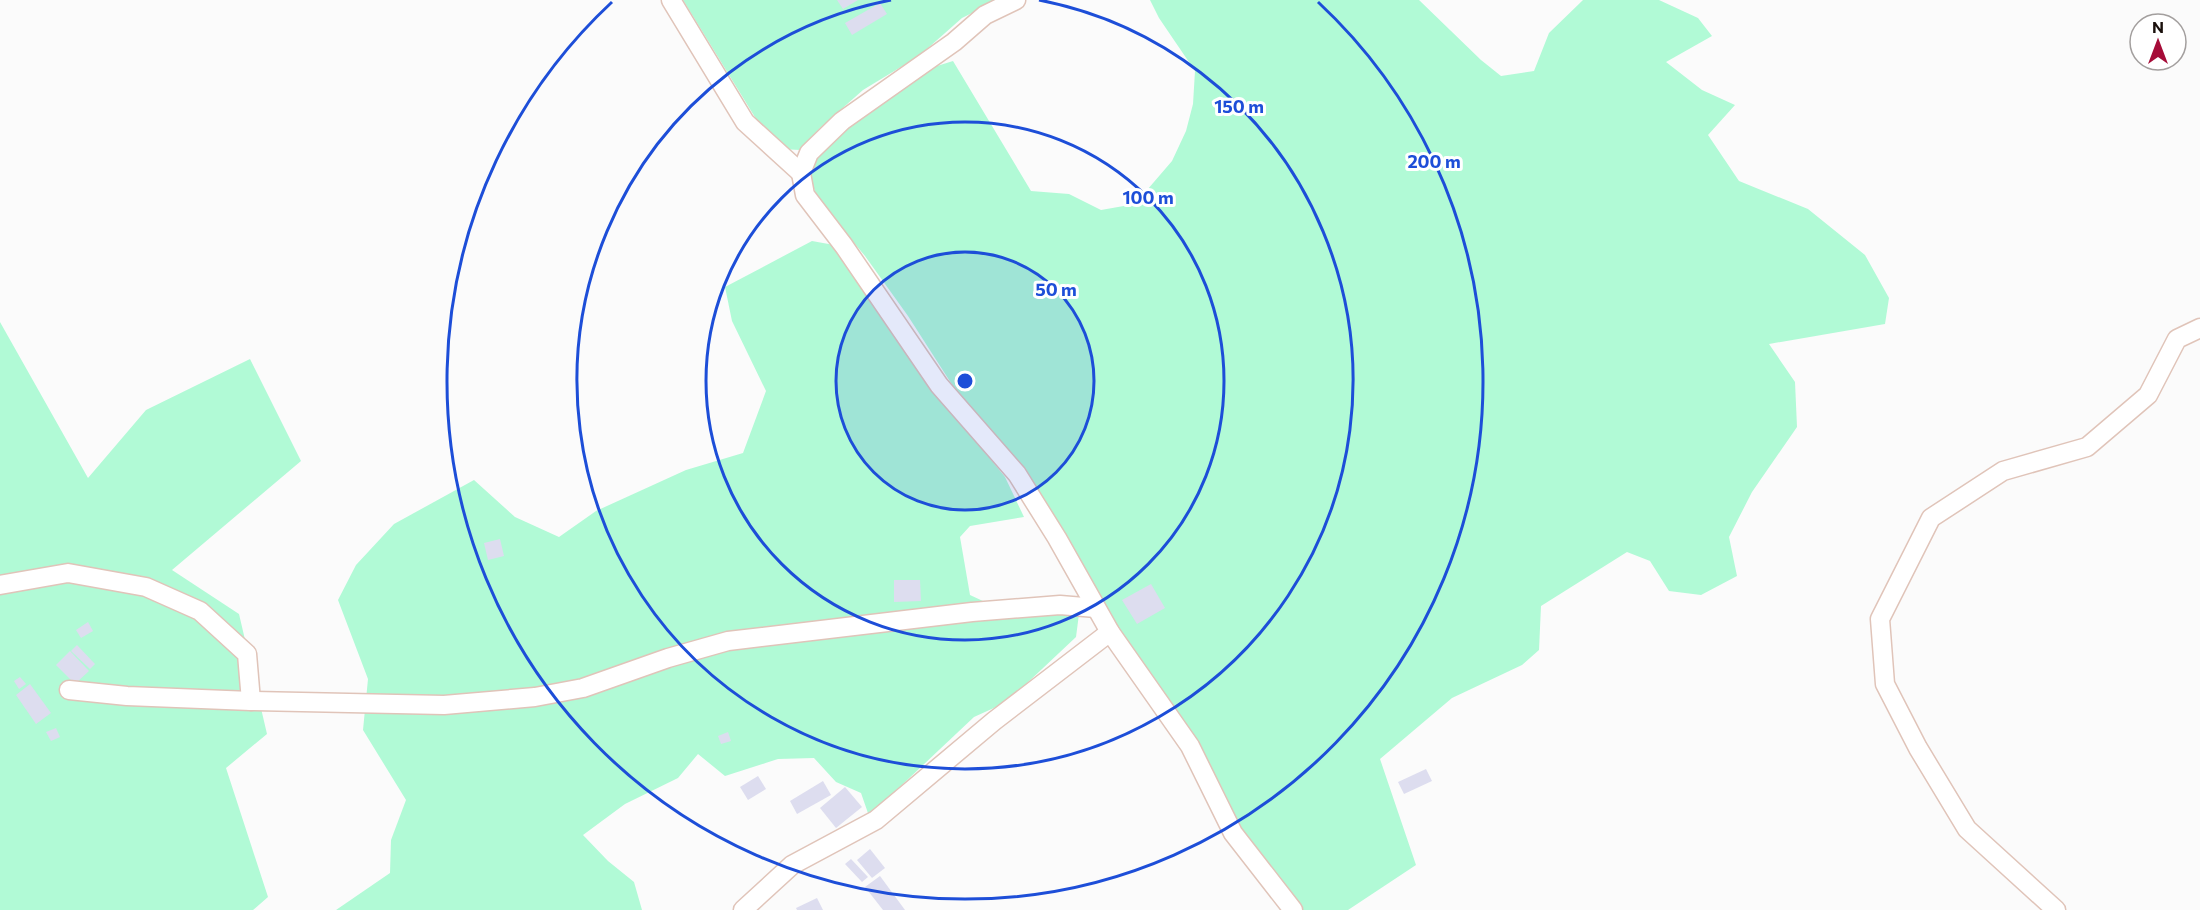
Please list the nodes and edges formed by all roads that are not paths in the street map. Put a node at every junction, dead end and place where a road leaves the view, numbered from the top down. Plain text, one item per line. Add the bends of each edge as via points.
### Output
1 (670, 0) edge
2 (1016, 0) edge
3 (801, 173) junction
4 (2200, 328) edge
5 (0, 585) edge
6 (1096, 608) junction
7 (1110, 632) junction
8 (69, 690) dead end
9 (251, 701) junction
10 (743, 910) edge
11 (1293, 910) edge
12 (2056, 910) edge

1 - 3 street via 745,122
2 - 3 street via 985,15 954,42 842,121 809,153
3 - 6 street via 805,195 939,385 1017,474
4 - 12 street via 2177,339 2148,395 2087,447 2002,471 1931,518 1880,619 1885,684 1918,748 1967,829
5 - 9 street via 68,573 146,587 200,611 247,654
6 - 7 street
6 - 9 street via 1060,605 972,612 728,641 583,688 535,697 444,705
7 - 10 street via 876,819 792,865
7 - 11 street via 1190,747 1233,833
8 - 9 street

